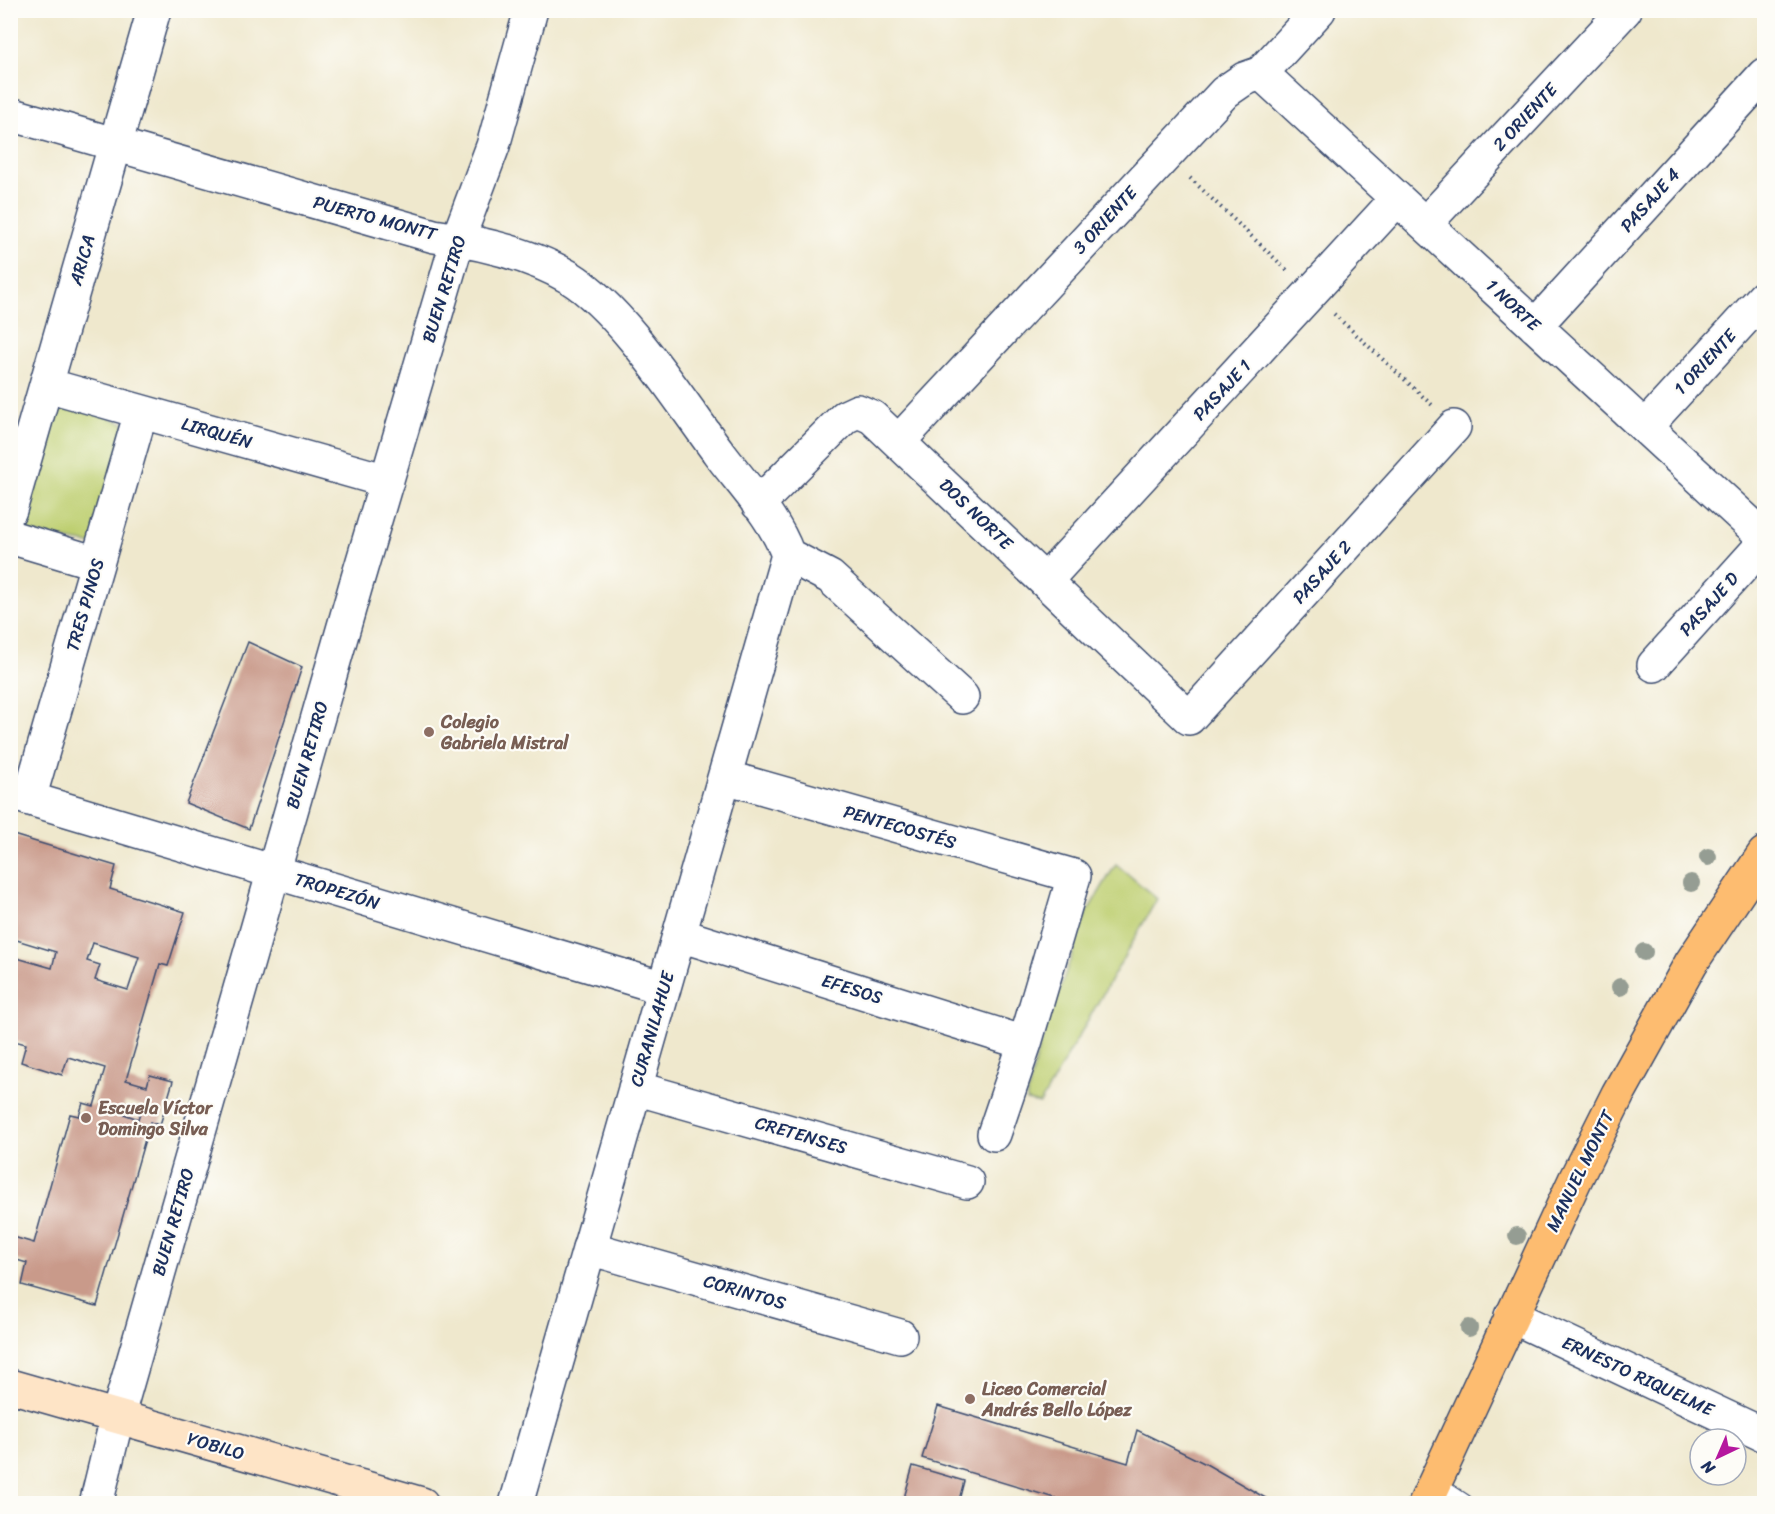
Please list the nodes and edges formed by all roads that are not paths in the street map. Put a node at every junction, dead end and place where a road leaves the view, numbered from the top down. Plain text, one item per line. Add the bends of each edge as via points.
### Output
1 (154, 10) edge
2 (531, 10) edge
3 (1319, 10) edge
4 (1624, 10) edge
5 (1262, 73) junction
6 (1764, 75) edge
7 (10, 114) edge
8 (116, 144) junction
9 (1397, 199) junction
10 (1425, 224) junction
11 (458, 239) junction
12 (1764, 297) edge
13 (1535, 326) junction
14 (46, 385) junction
15 (141, 412) junction
16 (1454, 427) dead end
17 (1645, 427) junction
18 (899, 441) junction
19 (387, 481) junction
20 (758, 504) junction
21 (10, 510) edge
22 (10, 537) edge
23 (1764, 537) edge
24 (1764, 543) edge
25 (788, 555) junction
26 (97, 562) junction
27 (1046, 581) junction
28 (1654, 665) dead end
29 (962, 698) dead end
30 (1189, 718) joint
31 (725, 777) junction
32 (20, 796) edge
33 (1764, 854) edge
34 (273, 872) junction
35 (680, 935) junction
36 (664, 988) junction
37 (1025, 1043) junction
38 (635, 1088) junction
39 (994, 1134) dead end
40 (967, 1182) dead end
41 (589, 1248) junction
42 (1511, 1316) junction
43 (900, 1336) dead end
44 (10, 1386) edge
45 (117, 1418) junction
46 (1764, 1435) edge
47 (1429, 1494) edge
48 (96, 1503) edge
49 (422, 1503) edge
50 (516, 1503) edge
51 (1463, 1503) edge

1 - 8 street, ARICA
2 - 11 street, BUEN RETIRO via 493,146
3 - 5 street, 3 ORIENTE
4 - 10 street, 2 ORIENTE
5 - 9 street, 1 NORTE
5 - 18 street, 3 ORIENTE via 1225,92
6 - 13 street, PASAJE 4
7 - 8 street, PUERTO MONTT
8 - 11 street, PUERTO MONTT via 434,236
8 - 14 street, ARICA
9 - 10 street, 1 NORTE
9 - 27 street, PASAJE 1
10 - 13 street, 1 NORTE
11 - 19 street, BUEN RETIRO
11 - 20 street, PUERTO MONTT via 551,268 604,306
12 - 17 street, 1 ORIENTE
13 - 17 street, 1 NORTE
14 - 15 street, LIRQUÉN
14 - 21 street, ARICA
15 - 19 street, LIRQUÉN
15 - 26 street, TRES PINOS
16 - 30 street, PASAJE 2
17 - 23 street, 1 NORTE
18 - 20 street, DOS NORTE via 872,417 858,411 845,417
18 - 27 street, DOS NORTE
19 - 34 street, BUEN RETIRO
20 - 25 street, PUERTO MONTT
22 - 26 street
24 - 28 street, PASAJE D
25 - 29 street via 830,577
25 - 31 street, CURANILAHUE
26 - 32 street, TRES PINOS
27 - 30 street, DOS NORTE
31 - 35 street, CURANILAHUE
31 - 37 street, PENTECOSTÉS via 1074,876
32 - 34 street, TROPEZÓN
33 - 42 main road, MANUEL MONTT via 1691,963 1649,1035
34 - 36 street, TROPEZÓN
34 - 45 street, BUEN RETIRO
35 - 36 street, CURANILAHUE
35 - 37 street, EFESOS
36 - 38 street, CURANILAHUE
37 - 39 street
38 - 40 street, CRETENSES
38 - 41 street, CURANILAHUE
41 - 43 street, CORINTOS
41 - 50 street, CURANILAHUE
42 - 46 street, ERNESTO RIQUELME
42 - 47 main road, MANUEL MONTT
44 - 45 main road, YOBILO
45 - 48 street, BUEN RETIRO
45 - 49 main road, YOBILO
47 - 51 lane

